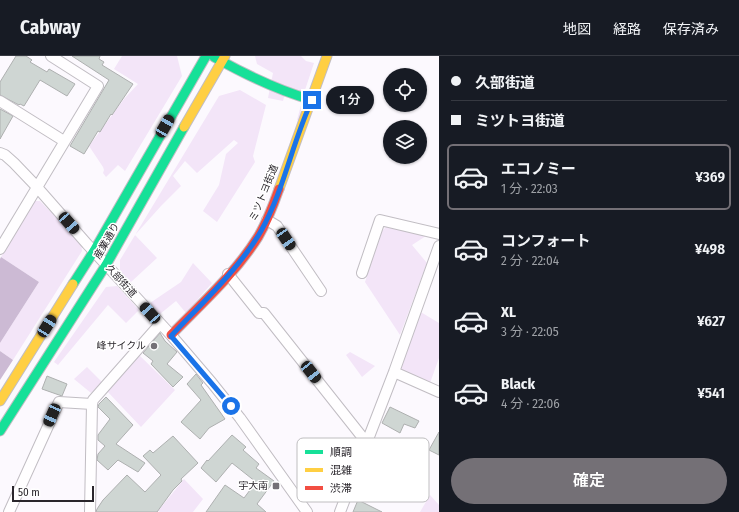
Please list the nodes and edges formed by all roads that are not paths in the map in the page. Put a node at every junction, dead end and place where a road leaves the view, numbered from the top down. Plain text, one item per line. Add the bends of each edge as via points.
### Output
1 (52, 56) edge
2 (206, 56) edge
3 (213, 56) edge
4 (326, 56) edge
5 (224, 59) edge
6 (312, 100) junction
7 (0, 101) edge
8 (64, 140) junction
9 (0, 154) edge
10 (36, 186) junction
11 (267, 220) junction
12 (439, 234) edge
13 (439, 246) edge
14 (0, 248) edge
15 (94, 251) junction
16 (106, 265) junction
17 (362, 273) dead end
18 (228, 274) junction
19 (321, 291) dead end
20 (160, 324) junction
21 (171, 336) junction
22 (394, 372) junction
23 (439, 392) edge
24 (0, 402) edge
25 (92, 404) junction
26 (0, 431) edge
27 (362, 438) edge
28 (369, 438) edge
29 (344, 502) edge
30 (302, 510) edge
31 (9, 512) edge
32 (90, 512) edge
33 (340, 512) edge

1 - 8 street via 98,86
2 - 15 street, 産業通り
3 - 5 street
4 - 6 street, ミツトヨ街道
5 - 6 street via 266,85
5 - 16 street, 産業通り
6 - 11 street, ミツトヨ街道
7 - 8 street
8 - 10 street
9 - 10 street, 久部街道 via 5,155
10 - 14 street
10 - 15 street, 久部街道
11 - 18 street, ミツトヨ街道 via 252,245
11 - 19 street via 277,226
12 - 17 street via 380,220
13 - 22 street
15 - 16 street, 久部街道
15 - 24 street, 産業通り
16 - 20 street, 久部街道
16 - 26 street, 産業通り
18 - 21 street, ミツトヨ街道
18 - 27 street via 259,313 264,313
20 - 21 street, 久部街道
20 - 25 street
21 - 30 street, 久部街道 via 240,418
22 - 23 street
22 - 28 street
25 - 31 street via 58,402
25 - 32 street
29 - 33 street

